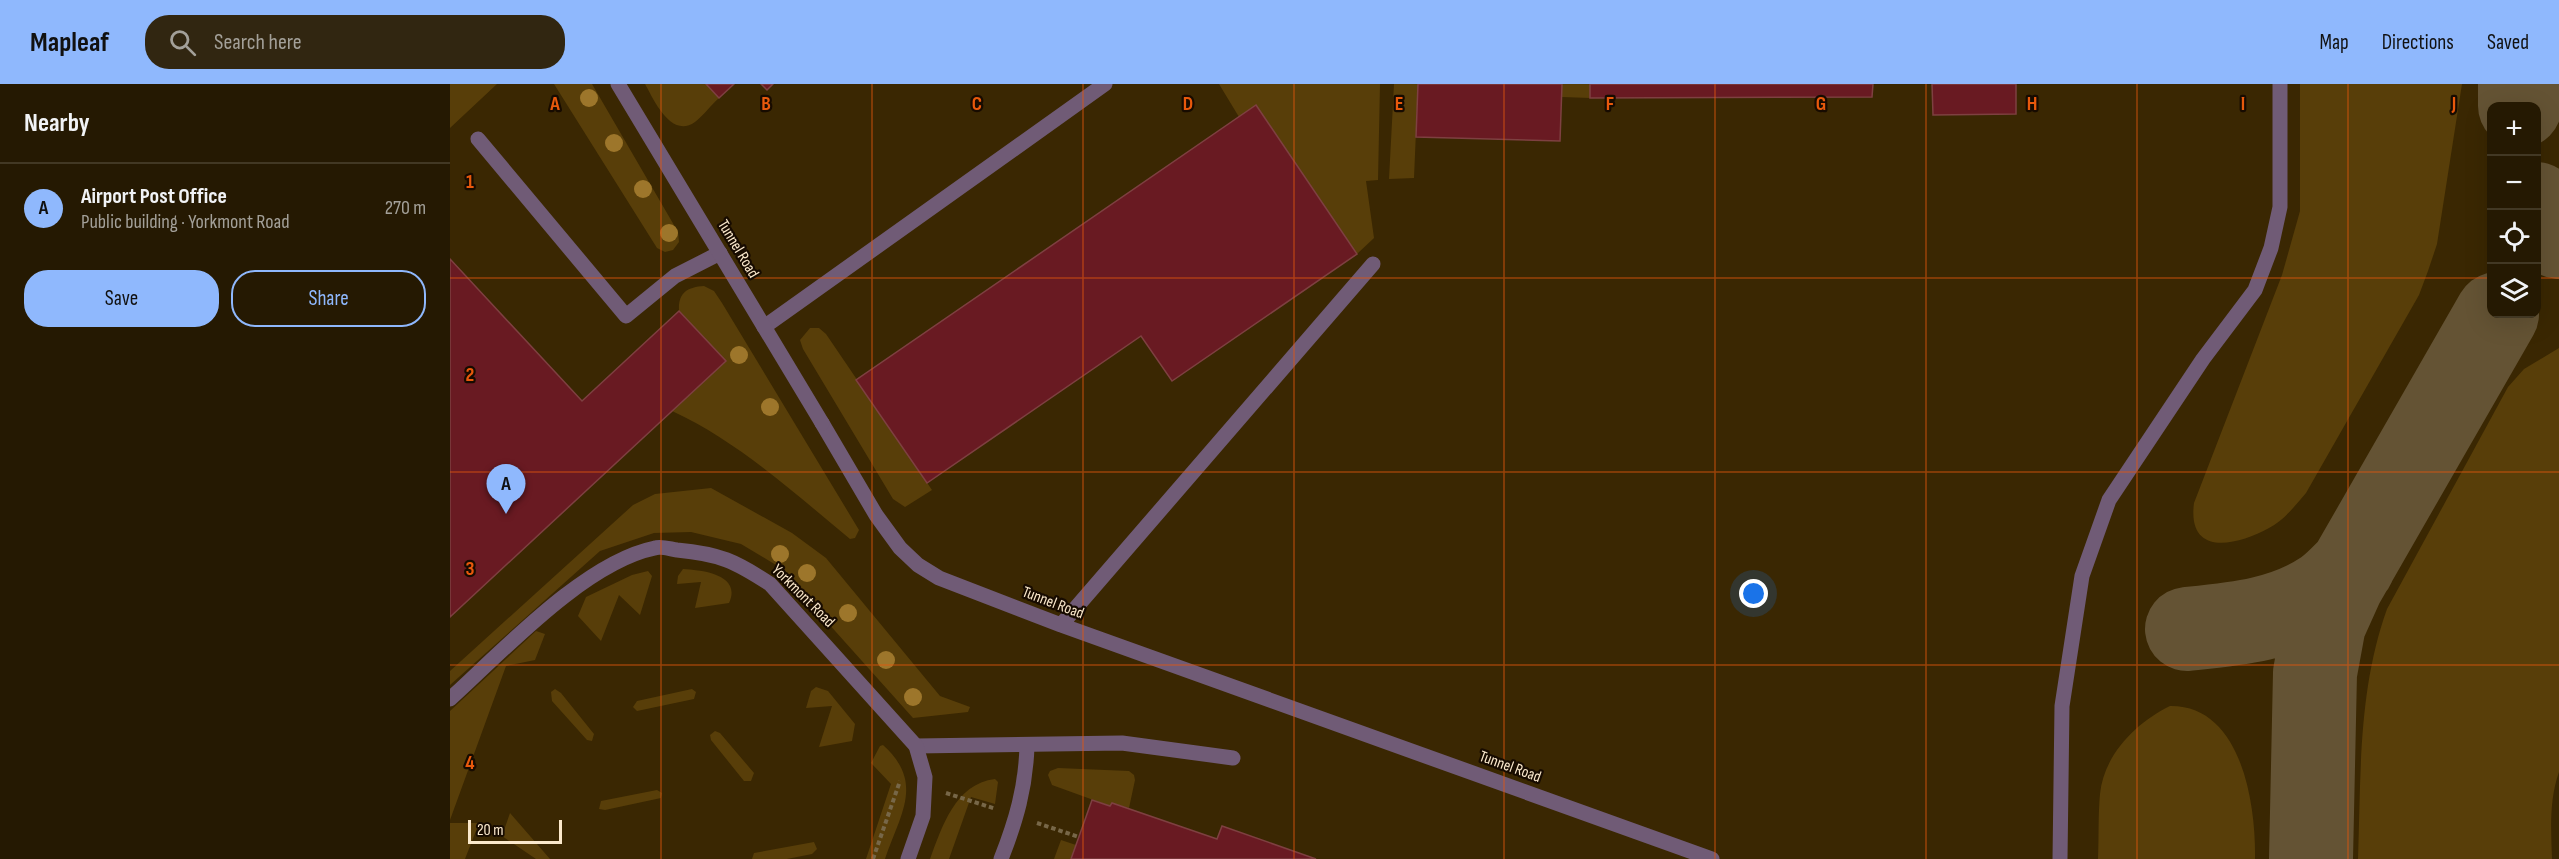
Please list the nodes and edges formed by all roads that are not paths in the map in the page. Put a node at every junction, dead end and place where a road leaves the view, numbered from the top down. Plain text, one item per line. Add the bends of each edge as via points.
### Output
1 (618, 84) edge
2 (1105, 84) edge
3 (2280, 84) edge
4 (478, 139) dead end
5 (720, 253) junction
6 (1373, 264) dead end
7 (764, 327) junction
8 (1061, 626) junction
9 (450, 699) edge
10 (916, 746) junction
11 (1027, 746) junction
12 (1233, 758) dead end
13 (908, 859) edge
14 (1000, 859) edge
15 (1712, 859) edge
16 (2060, 859) edge

1 - 5 street, Tunnel Road
2 - 7 street
3 - 16 street via 2280,207 2271,248 2255,290 2203,359 2109,500 2082,576 2062,706
4 - 5 street via 626,316 675,276
5 - 7 street, Tunnel Road
6 - 8 street
7 - 8 street, Tunnel Road via 876,515 900,548 939,578
8 - 15 street, Tunnel Road
9 - 10 street, Yorkmont Road via 559,600 613,563 656,547 725,558 770,584
10 - 11 street
10 - 13 street, Yorkmont Road via 925,777 923,816
11 - 12 street via 1122,743
11 - 14 street via 1026,775 1017,817

